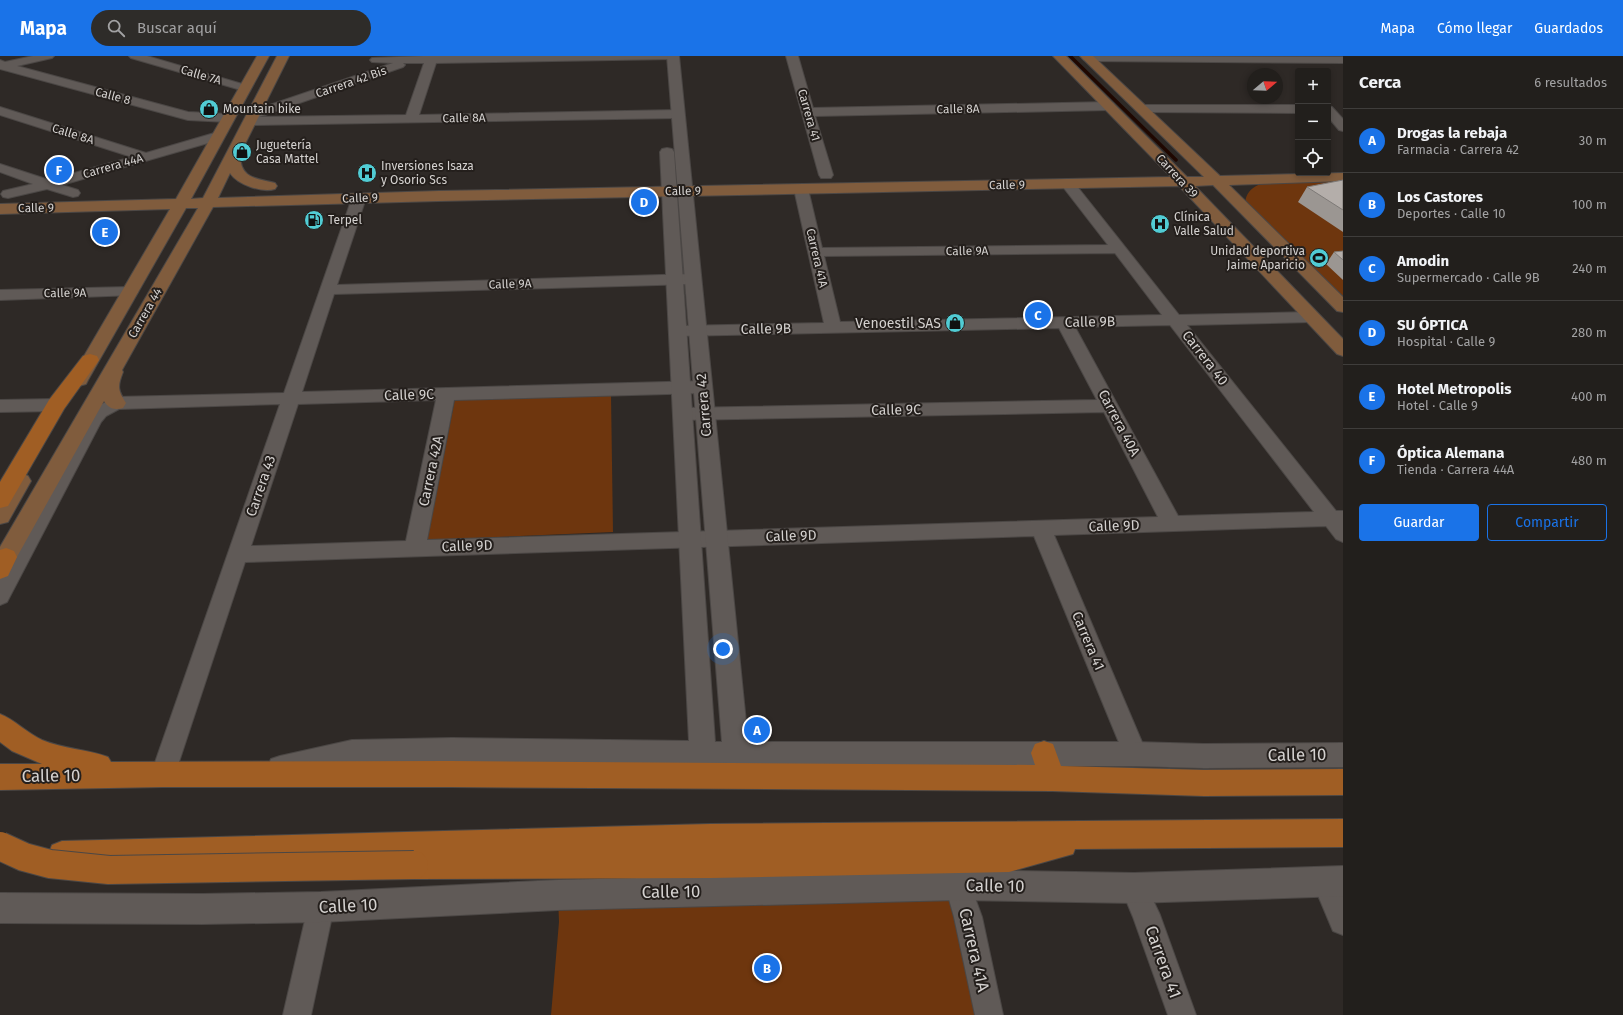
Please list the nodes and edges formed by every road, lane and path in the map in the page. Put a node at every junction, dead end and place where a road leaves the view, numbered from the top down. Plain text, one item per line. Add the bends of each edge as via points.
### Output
1 (48, 56) edge
2 (135, 56) edge
3 (262, 56) edge
4 (666, 56) edge
5 (792, 56) edge
6 (1059, 56) edge
7 (1087, 57) edge
8 (377, 58) edge
9 (425, 58) edge
10 (1166, 58) edge
11 (1284, 58) edge
12 (282, 59) edge
13 (1343, 60) edge
14 (1, 65) edge
15 (1294, 70) dead end
16 (661, 71) dead end
17 (253, 72) junction
18 (371, 75) junction
19 (245, 88) junction
20 (663, 100) dead end
21 (260, 102) junction
22 (1109, 106) junction
23 (277, 107) junction
24 (1144, 109) junction
25 (1295, 109) edge
26 (0, 111) edge
27 (808, 112) junction
28 (1331, 113) edge
29 (678, 114) junction
30 (664, 115) junction
31 (228, 118) junction
32 (251, 118) junction
33 (410, 119) junction
34 (1343, 127) edge
35 (218, 136) junction
36 (233, 154) junction
37 (146, 157) junction
38 (0, 168) edge
39 (1331, 169) edge
40 (1343, 169) edge
41 (1295, 170) edge
42 (826, 175) junction
43 (1177, 176) junction
44 (1213, 176) junction
45 (1343, 177) edge
46 (506, 180) junction
47 (1272, 180) junction
48 (481, 182) junction
49 (1067, 183) junction
50 (50, 184) junction
51 (677, 185) junction
52 (270, 186) junction
53 (285, 186) dead end
54 (301, 186) dead end
55 (801, 189) junction
56 (89, 192) dead end
57 (73, 193) junction
58 (4, 194) edge
59 (182, 194) junction
60 (546, 194) junction
61 (212, 195) junction
62 (439, 196) junction
63 (359, 198) junction
64 (104, 207) junction
65 (0, 209) edge
66 (1245, 210) junction
67 (160, 239) junction
68 (1119, 249) junction
69 (816, 252) junction
70 (683, 279) junction
71 (327, 290) junction
72 (130, 292) junction
73 (0, 295) edge
74 (1343, 307) edge
75 (1312, 317) junction
76 (1175, 320) junction
77 (1065, 323) junction
78 (833, 328) junction
79 (677, 331) junction
80 (698, 331) junction
81 (1343, 350) edge
82 (702, 387) junction
83 (681, 388) junction
84 (446, 394) junction
85 (291, 398) junction
86 (106, 401) junction
87 (62, 402) junction
88 (0, 406) edge
89 (1110, 406) junction
90 (705, 413) junction
91 (682, 414) junction
92 (0, 500) edge
93 (0, 516) edge
94 (1172, 524) junction
95 (1339, 524) edge
96 (1041, 528) junction
97 (716, 538) junction
98 (690, 539) junction
99 (415, 548) junction
100 (238, 554) junction
101 (2, 565) edge
102 (0, 596) edge
103 (0, 726) edge
104 (703, 753) junction
105 (1044, 753) junction
106 (736, 754) junction
107 (1135, 754) junction
108 (1343, 755) edge
109 (163, 774) junction
110 (246, 775) junction
111 (0, 777) edge
112 (1052, 778) junction
113 (1343, 782) edge
114 (1343, 833) edge
115 (1095, 836) junction
116 (0, 846) edge
117 (0, 857) edge
118 (1334, 881) edge
119 (958, 885) junction
120 (1134, 888) junction
121 (321, 908) junction
122 (9, 910) edge
123 (1343, 921) edge
124 (297, 1015) edge
125 (990, 1015) edge
126 (1182, 1015) edge

1 - 14 street
2 - 19 street, Calle 7A
3 - 17 main road, Carrera 44
4 - 9 street
4 - 16 street
4 - 29 street, Carrera 42
5 - 27 street, Carrera 41
6 - 22 main road, Carrera 39
7 - 10 street
7 - 24 main road, Carrera 39
8 - 9 street
8 - 18 street
9 - 18 street, Carrera 42 Bis
9 - 33 street
10 - 11 street
11 - 13 street
11 - 15 street
12 - 17 main road
12 - 21 main road, Carrera 44
14 - 31 street, Calle 8 via 188,116
17 - 19 main road, Carrera 44
18 - 23 street, Carrera 42 Bis
19 - 31 main road, Carrera 44
20 - 30 street, Carrera 42
21 - 23 main road via 266,106
21 - 32 main road, Carrera 44
22 - 27 street, Calle 8A
22 - 43 main road, Carrera 39
23 - 32 street, Carrera 42 Bis
24 - 25 street
24 - 44 main road, Carrera 39
26 - 37 street, Calle 8A
27 - 42 street, Carrera 41
28 - 34 street
29 - 30 street, Calle 8A
29 - 51 street, Carrera 42
30 - 33 street, Calle 8A
30 - 51 street, Carrera 42
31 - 35 main road, Carrera 44
32 - 33 street, Calle 8A
32 - 36 main road, Carrera 44
35 - 37 street, Carrera 44A
35 - 59 main road, Carrera 44
36 - 52 main road via 233,168 238,175 246,180
36 - 61 main road, Carrera 44
37 - 50 street, Carrera 44A
38 - 50 street
39 - 40 main road
41 - 44 main road, Calle 9
42 - 43 main road, Calle 9
42 - 51 main road, Calle 9
43 - 44 main road, Calle 9
43 - 49 main road, Calle 9
43 - 75 main road, Carrera 39
44 - 47 main road, Calle 9
44 - 66 main road, Carrera 39
45 - 47 main road, Calle 9
46 - 48 main road, Calle 9
46 - 51 main road, Calle 9
46 - 60 main road
47 - 66 main road via 1259,184 1249,191 1245,200
48 - 54 main road, Calle 9
48 - 62 main road
49 - 55 main road, Calle 9
49 - 68 street, Carrera 40
50 - 57 street
50 - 58 street, Carrera 44A
51 - 55 main road, Calle 9
51 - 60 main road, Calle 9
51 - 70 street, Carrera 42
52 - 53 main road, Calle 9
52 - 61 main road, Calle 9
55 - 69 street, Carrera 41A
56 - 57 main road, Calle 9
57 - 58 main road, Calle 9
59 - 61 main road, Calle 9
59 - 64 main road, Calle 9
59 - 67 main road, Carrera 44
60 - 62 main road, Calle 9
61 - 63 main road, Calle 9
61 - 86 main road, Carrera 44 via 124,349 110,379 108,391 111,397
62 - 63 main road, Calle 9
63 - 71 street, Carrera 43
64 - 65 main road, Calle 9
64 - 67 main road via 134,211 151,221 159,230
66 - 74 main road, Carrera 39
67 - 72 main road, Carrera 44
68 - 69 street, Calle 9A
68 - 76 street, Carrera 40
69 - 78 street, Carrera 41A
70 - 71 street, Calle 9A
70 - 79 street, Carrera 42
70 - 80 street, Carrera 42
71 - 85 street, Carrera 43
72 - 73 street, Calle 9A
72 - 87 main road, Carrera 44
75 - 76 street, Calle 9B
75 - 81 main road, Carrera 39
76 - 77 street, Calle 9B
76 - 95 street, Carrera 40
77 - 78 street, Calle 9B
77 - 89 street, Carrera 40A
78 - 80 street, Calle 9B
79 - 80 street, Calle 9B
79 - 83 street, Carrera 42
80 - 82 street, Carrera 42
82 - 83 street, Calle 9C
82 - 90 street, Carrera 42
83 - 84 street, Calle 9C
83 - 91 street, Carrera 42
84 - 85 street, Calle 9C
84 - 99 street, Carrera 42A
85 - 86 street, Calle 9C
85 - 100 street, Carrera 43
86 - 101 main road
86 - 102 street
87 - 88 street
87 - 92 main road
87 - 93 main road
89 - 90 street, Calle 9C
89 - 94 street, Carrera 40A
90 - 91 street, Calle 9C
90 - 97 street, Carrera 42
91 - 98 street, Carrera 42
94 - 95 street, Calle 9D
94 - 96 street, Calle 9D
96 - 97 street, Calle 9D
96 - 107 street, Carrera 41
97 - 98 street, Calle 9D
97 - 106 street, Carrera 42
98 - 99 street, Calle 9D
98 - 104 street, Carrera 42
99 - 100 street, Calle 9D
100 - 109 street, Carrera 43
103 - 109 main road via 20,741 47,754 105,767
104 - 106 street, Calle 10
104 - 110 street, Calle 10 via 452,750 352,752
105 - 106 street, Calle 10
105 - 107 street, Calle 10
105 - 112 main road
107 - 108 street, Calle 10
109 - 110 main road, Calle 10
109 - 111 main road, Calle 10
110 - 112 main road, Calle 10
112 - 113 main road, Calle 10 via 1204,783
114 - 115 main road
115 - 116 main road, bridge via 1009,858 118,870 63,866 23,856
115 - 117 main road via 710,838
118 - 120 street, Calle 10
118 - 123 street
119 - 120 street, Calle 10
119 - 121 street, Calle 10 via 558,895
119 - 125 street, Carrera 41A via 968,917
120 - 126 street, Carrera 41
121 - 122 street, Calle 10
121 - 124 street

